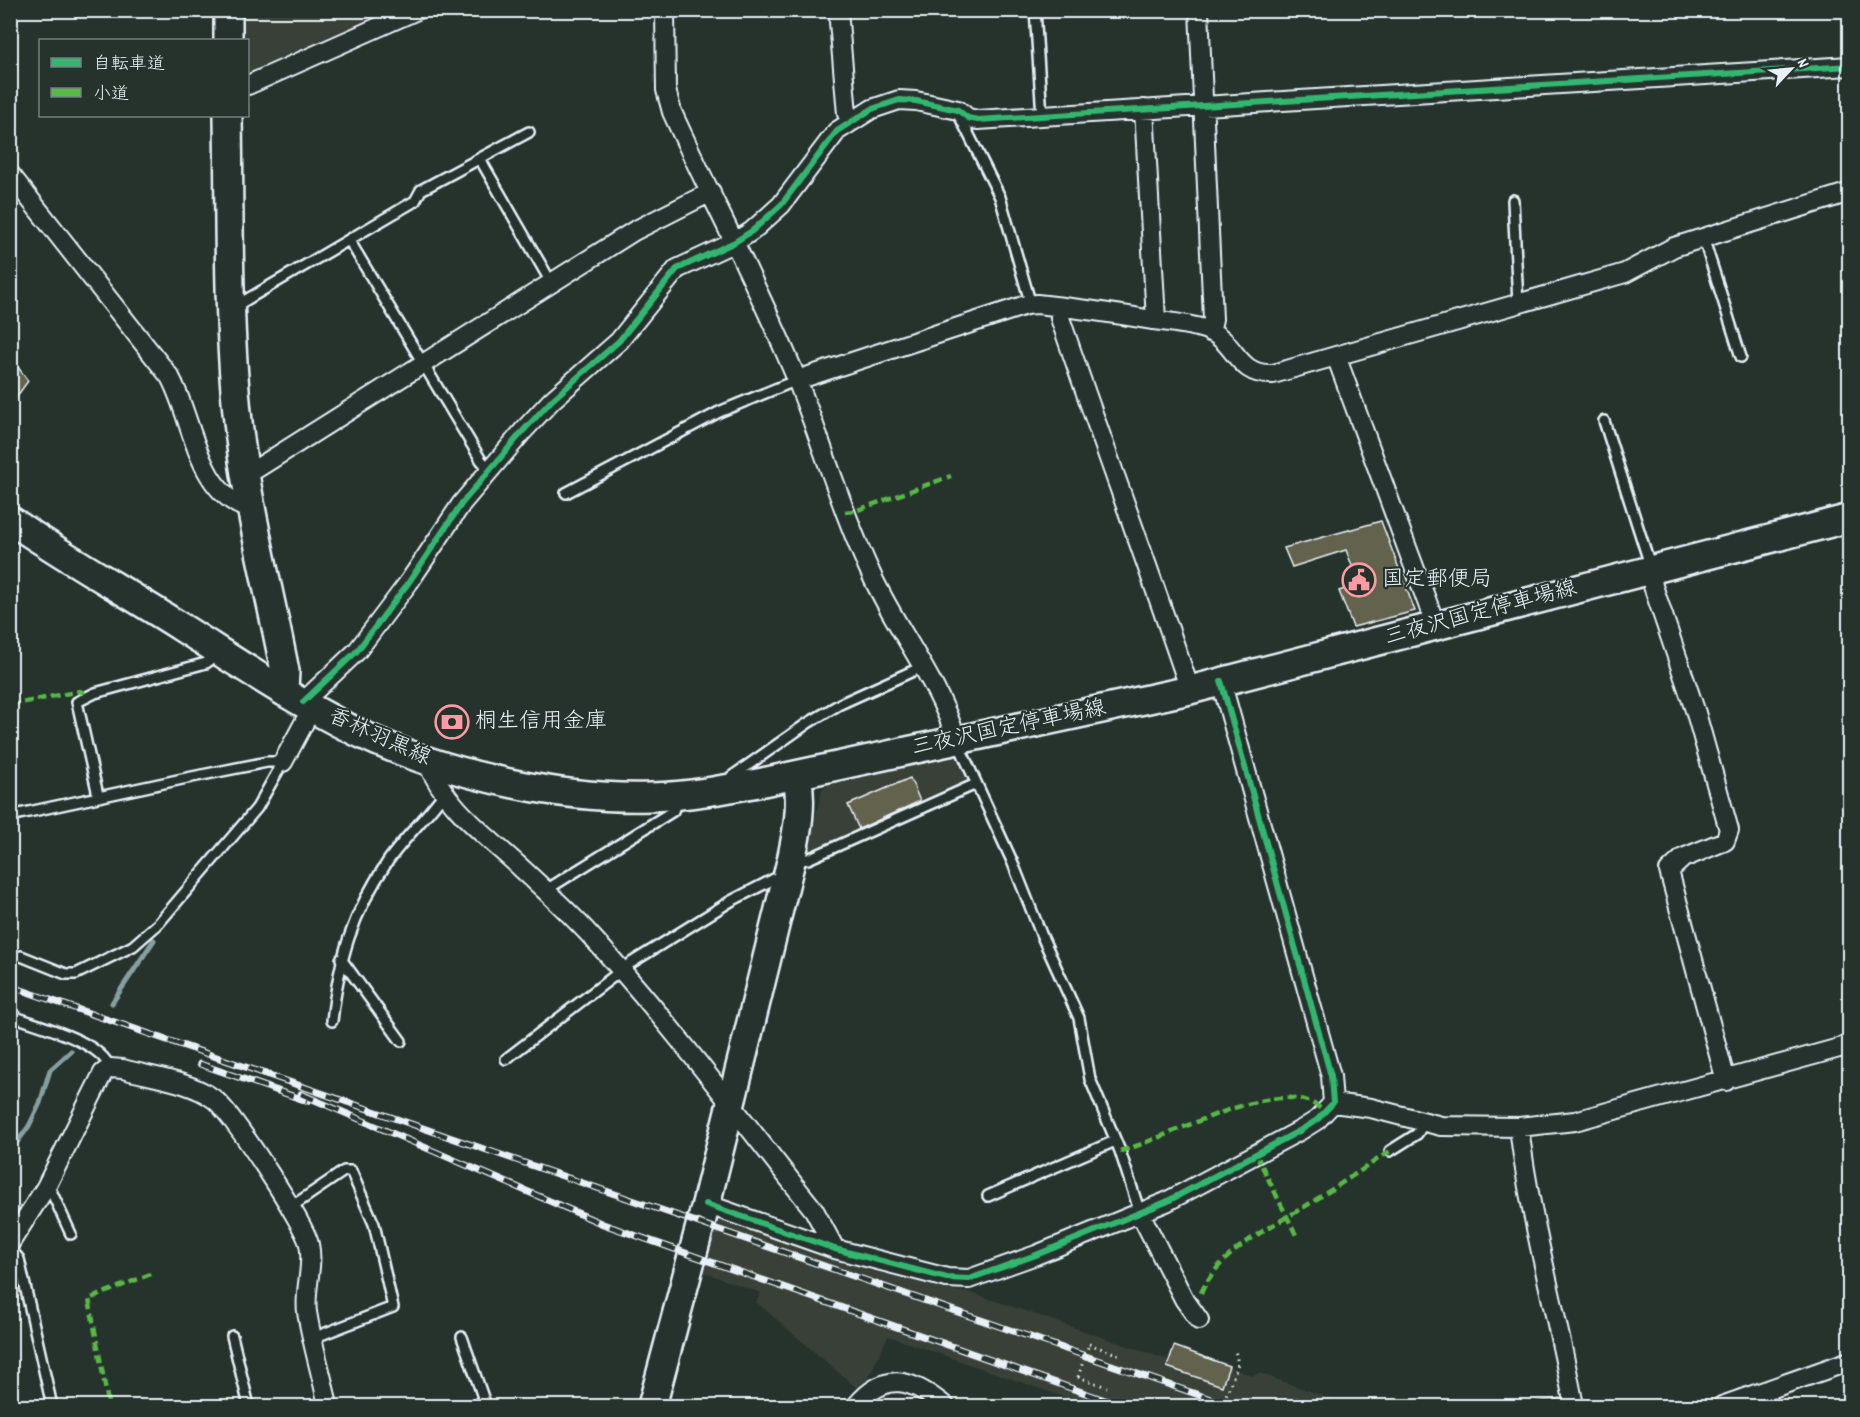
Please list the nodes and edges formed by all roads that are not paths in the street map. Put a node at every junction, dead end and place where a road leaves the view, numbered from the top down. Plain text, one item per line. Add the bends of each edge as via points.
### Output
1 (228, 10) edge
2 (417, 10) edge
3 (665, 10) edge
4 (838, 10) edge
5 (1035, 10) edge
6 (1199, 10) edge
7 (228, 39) edge
8 (1850, 66) edge
9 (249, 85) edge
10 (1204, 105) junction
11 (1144, 109) junction
12 (958, 110) junction
13 (1042, 116) junction
14 (228, 117) edge
15 (853, 121) junction
16 (529, 132) dead end
17 (480, 159) junction
18 (10, 174) edge
19 (711, 192) junction
20 (1850, 192) edge
21 (1513, 200) dead end
22 (1703, 237) junction
23 (349, 240) junction
24 (735, 242) junction
25 (552, 284) junction
26 (1518, 304) junction
27 (1031, 305) junction
28 (1060, 307) junction
29 (231, 308) junction
30 (1156, 320) junction
31 (1210, 332) junction
32 (1336, 356) junction
33 (1742, 357) dead end
34 (424, 365) junction
35 (797, 380) junction
36 (1604, 421) dead end
37 (490, 470) junction
38 (245, 473) junction
39 (566, 493) dead end
40 (252, 510) junction
41 (1850, 518) edge
42 (13, 526) edge
43 (1651, 570) junction
44 (1436, 626) junction
45 (222, 652) junction
46 (924, 666) junction
47 (1221, 681) junction
48 (1190, 690) junction
49 (299, 700) junction
50 (957, 741) junction
51 (427, 761) junction
52 (283, 762) junction
53 (797, 775) junction
54 (976, 784) junction
55 (724, 790) junction
56 (444, 793) junction
57 (98, 795) junction
58 (678, 796) junction
59 (10, 816) edge
60 (789, 870) junction
61 (546, 890) junction
62 (21, 956) dead end
63 (341, 959) junction
64 (621, 970) junction
65 (10, 1015) edge
66 (332, 1021) dead end
67 (400, 1041) dead end
68 (1850, 1045) edge
69 (506, 1059) dead end
70 (110, 1068) junction
71 (1726, 1081) junction
72 (1333, 1103) junction
73 (730, 1105) junction
74 (1424, 1123) junction
75 (1519, 1127) junction
76 (1115, 1141) junction
77 (1390, 1151) dead end
78 (46, 1187) junction
79 (988, 1196) dead end
80 (706, 1204) junction
81 (291, 1207) junction
82 (1140, 1213) junction
83 (71, 1234) dead end
84 (10, 1243) edge
85 (10, 1248) edge
86 (835, 1249) junction
87 (1199, 1320) dead end
88 (232, 1336) dead end
89 (462, 1337) dead end
90 (313, 1338) junction
91 (1850, 1361) edge
92 (52, 1407) edge
93 (249, 1407) edge
94 (328, 1407) edge
95 (486, 1407) edge
96 (652, 1407) edge
97 (856, 1407) edge
98 (945, 1407) edge
99 (1574, 1407) edge
100 (1722, 1407) edge

1 - 7 main road
2 - 9 street
3 - 19 street via 668,99
4 - 15 street via 847,114
5 - 13 lane
6 - 10 street
8 - 10 street
10 - 11 street
10 - 31 street via 1213,319
11 - 13 street
11 - 30 street
12 - 13 street via 978,120
12 - 15 street via 899,100 872,109
12 - 27 lane via 1000,197
14 - 29 main road
15 - 24 street via 837,131 781,205
16 - 17 lane
17 - 23 lane via 421,190 415,201
17 - 25 lane
18 - 40 street via 170,377 214,483 234,503
19 - 24 street
19 - 25 street via 634,231
20 - 22 street
21 - 26 lane
22 - 26 street via 1674,246 1625,273
22 - 33 lane
23 - 29 lane
23 - 34 lane
24 - 35 street
24 - 37 street via 672,273 619,341 552,400
25 - 34 street
26 - 32 street
27 - 28 street
27 - 35 street
28 - 30 street
28 - 48 street via 1060,318 1112,474 1147,561
29 - 38 main road
30 - 31 street
31 - 32 street via 1257,374 1273,374
32 - 44 street
34 - 37 lane
34 - 38 street
35 - 39 lane via 719,412
35 - 46 street via 872,576
36 - 43 lane
37 - 49 street via 349,661
38 - 40 main road
40 - 49 main road via 285,670
41 - 43 main road, 三夜沢国定停車場線
42 - 45 main road, 香林羽黒線
43 - 44 main road, 三夜沢国定停車場線
43 - 71 street via 1729,830 1725,841 1683,858 1670,871
44 - 47 main road, 三夜沢国定停車場線
45 - 49 main road, 香林羽黒線
45 - 57 lane via 206,663 95,693 77,702
46 - 50 street
46 - 55 lane via 808,723 731,777
47 - 48 main road, 三夜沢国定停車場線
47 - 72 street via 1331,1076
48 - 50 main road, 三夜沢国定停車場線
49 - 51 main road, 香林羽黒線 via 374,740
49 - 52 street
50 - 53 main road, 三夜沢国定停車場線
50 - 54 lane
51 - 56 street
51 - 58 main road, 香林羽黒線 via 571,792 621,797
52 - 57 lane
52 - 62 lane via 257,808 158,924 133,946 76,975
53 - 55 main road, 香林羽黒線
53 - 60 main road via 800,817
54 - 60 lane
54 - 76 lane via 1079,1018 1090,1079
55 - 58 main road, 香林羽黒線
56 - 61 street
56 - 63 lane via 389,860 362,905
57 - 59 lane
58 - 61 lane via 673,811
60 - 64 lane via 731,901
60 - 73 main road
61 - 64 street
63 - 66 lane
63 - 67 lane
64 - 69 lane
64 - 73 street
65 - 70 lane via 83,1043 102,1054
68 - 71 street
70 - 78 street via 99,1079
70 - 81 street via 185,1086 214,1098 228,1112
71 - 75 street via 1587,1119
72 - 74 street via 1389,1112
72 - 82 street via 1317,1120 1300,1130
73 - 80 main road
73 - 86 street via 822,1220
74 - 75 street
74 - 77 lane via 1417,1134
75 - 99 street via 1529,1205
76 - 79 lane
76 - 82 lane
78 - 83 lane
78 - 84 street
80 - 86 street
80 - 96 main road
81 - 90 street via 310,1247 306,1290
81 - 90 lane via 351,1171 374,1224 393,1307
82 - 86 street via 969,1279 947,1278
82 - 87 street
85 - 92 lane via 19,1258
88 - 93 lane
89 - 95 lane
90 - 94 street
91 - 100 street
97 - 98 street via 874,1387 894,1382 922,1389

